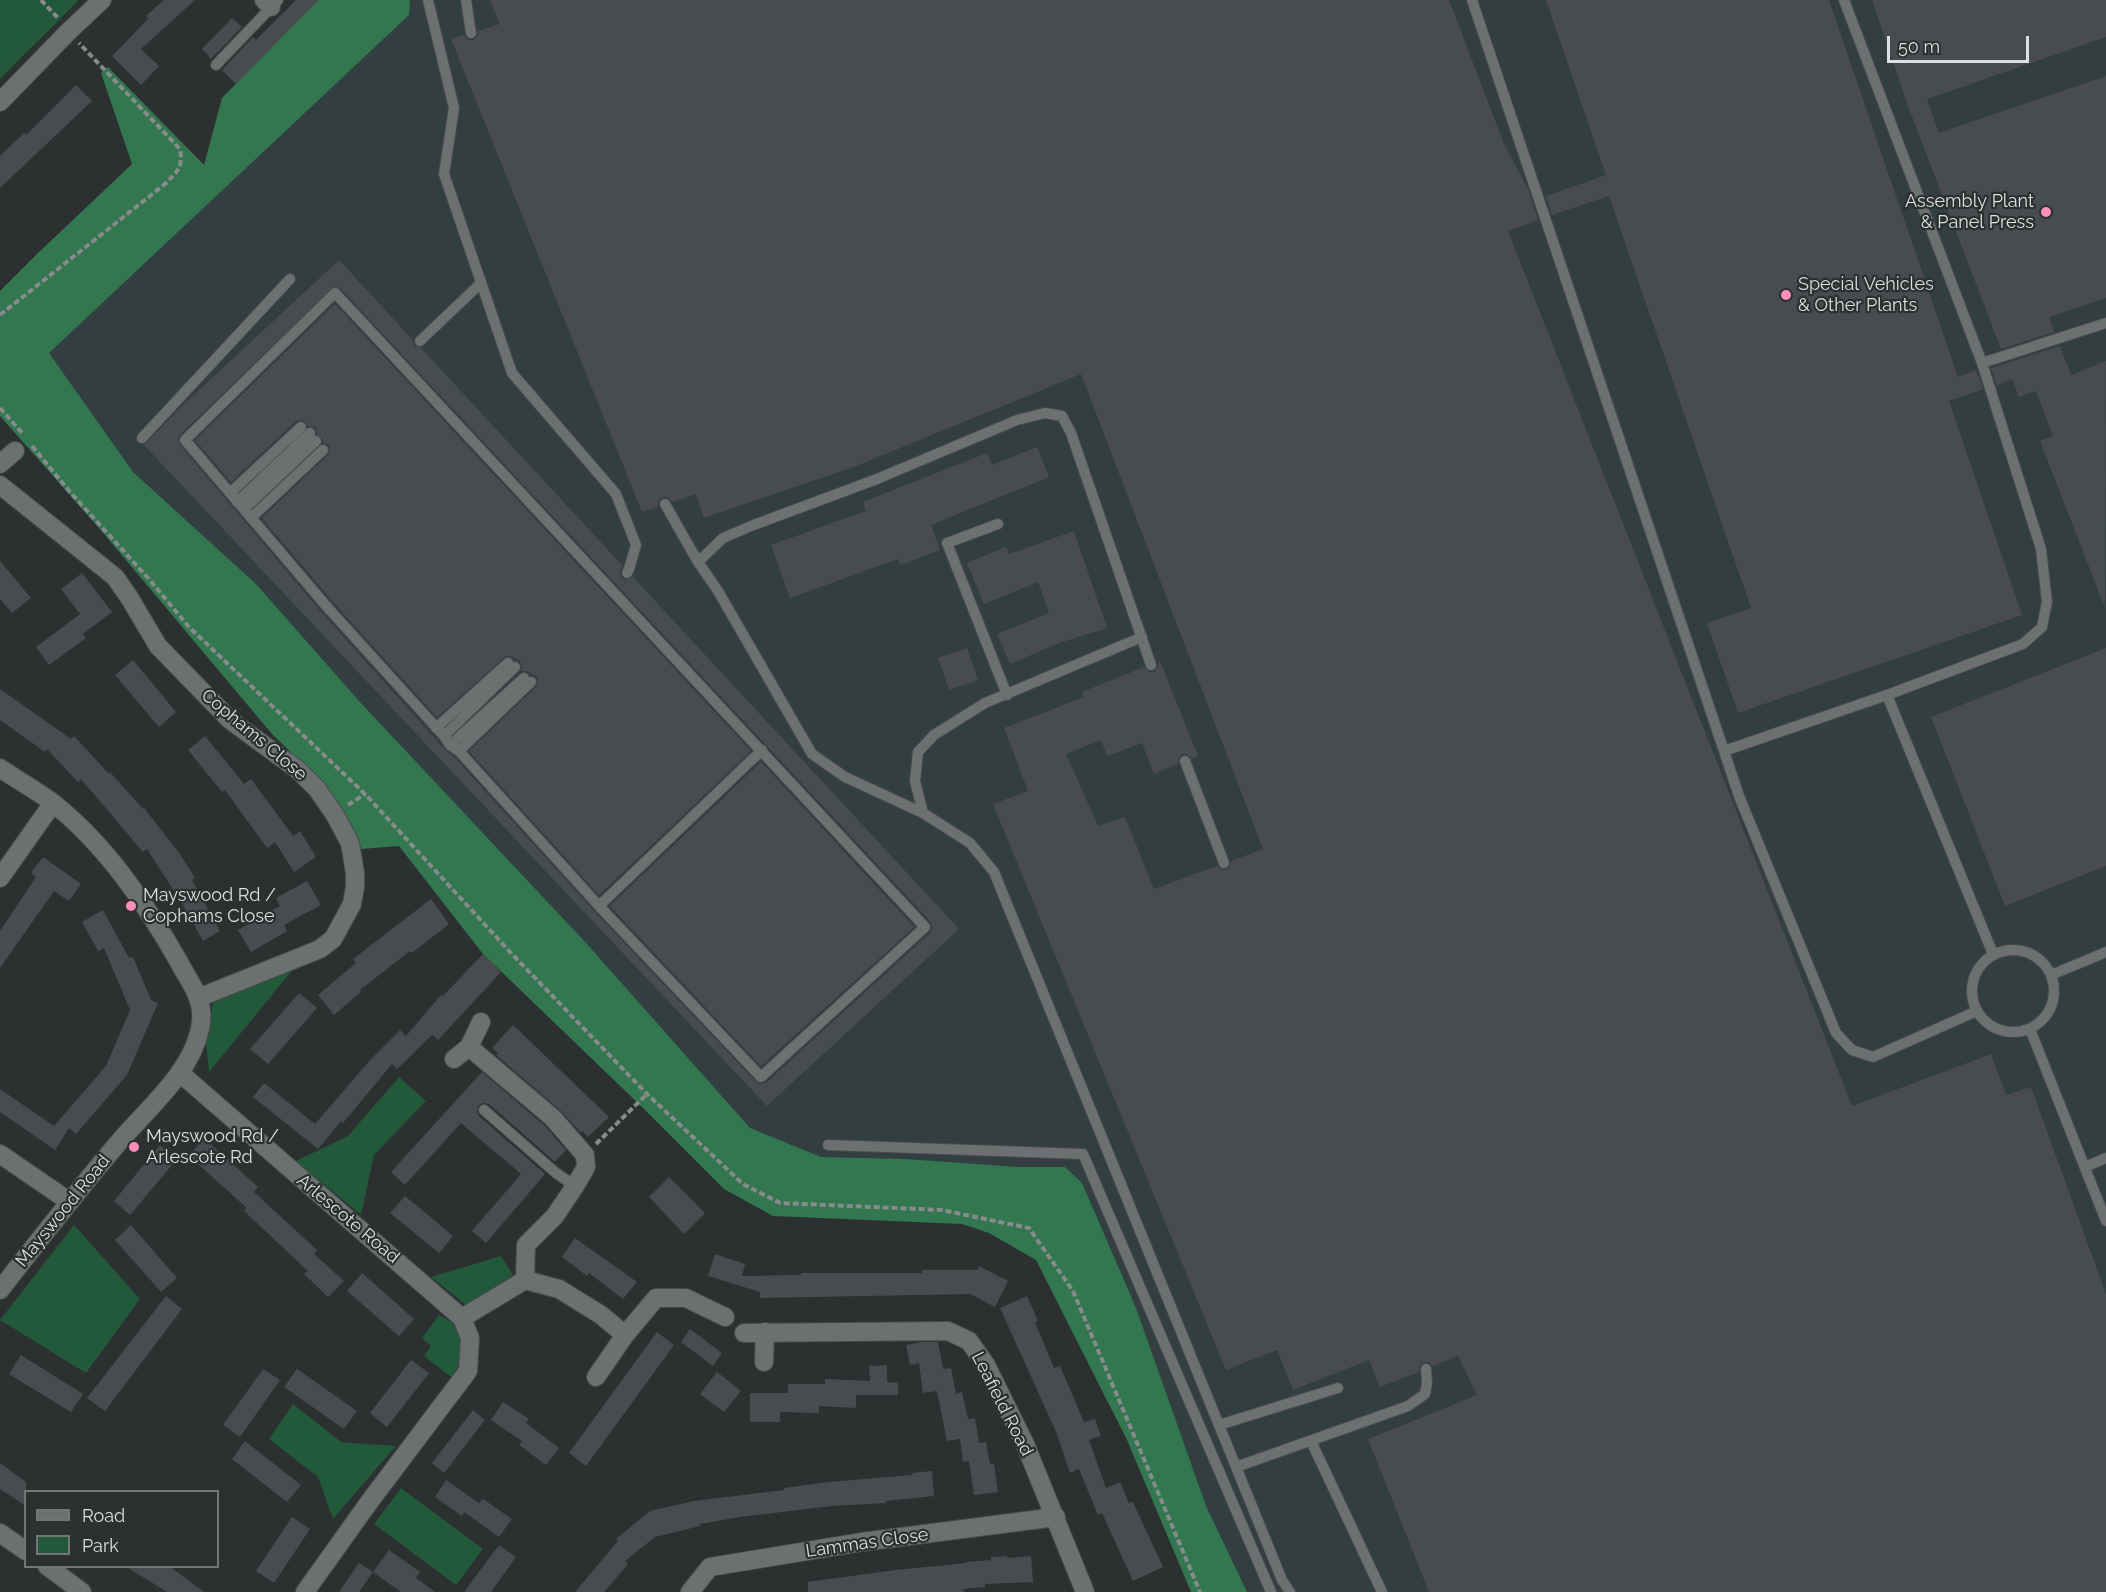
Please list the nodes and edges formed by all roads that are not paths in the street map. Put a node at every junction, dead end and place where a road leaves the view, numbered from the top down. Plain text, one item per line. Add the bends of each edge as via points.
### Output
1 (102, 0) edge
2 (428, 0) edge
3 (466, 0) edge
4 (1472, 0) edge
5 (1844, 0) edge
6 (271, 2) edge
7 (88, 7) edge
8 (471, 33) dead end
9 (216, 65) dead end
10 (0, 102) edge
11 (290, 279) dead end
12 (481, 283) junction
13 (2106, 323) edge
14 (420, 341) dead end
15 (1982, 363) junction
16 (142, 438) dead end
17 (312, 438) junction
18 (15, 451) dead end
19 (0, 464) edge
20 (0, 485) edge
21 (237, 501) junction
22 (665, 504) dead end
23 (251, 518) junction
24 (998, 524) dead end
25 (698, 562) junction
26 (627, 573) dead end
27 (1142, 637) junction
28 (511, 665) dead end
29 (1151, 665) dead end
30 (527, 680) dead end
31 (1007, 695) junction
32 (1887, 695) junction
33 (447, 740) junction
34 (762, 750) junction
35 (1724, 752) junction
36 (1185, 761) dead end
37 (0, 768) edge
38 (53, 803) junction
39 (923, 813) junction
40 (1224, 863) dead end
41 (0, 878) edge
42 (599, 906) junction
43 (2106, 952) edge
44 (1993, 954) junction
45 (2051, 975) junction
46 (198, 998) junction
47 (1977, 1011) junction
48 (482, 1022) dead end
49 (2030, 1029) junction
50 (469, 1047) junction
51 (454, 1059) dead end
52 (180, 1074) junction
53 (484, 1110) dead end
54 (828, 1145) dead end
55 (0, 1154) edge
56 (2106, 1158) edge
57 (2085, 1167) junction
58 (575, 1186) junction
59 (70, 1202) junction
60 (2106, 1221) edge
61 (525, 1280) junction
62 (0, 1290) edge
63 (725, 1317) dead end
64 (462, 1318) junction
65 (765, 1332) junction
66 (744, 1333) dead end
67 (625, 1335) junction
68 (764, 1362) dead end
69 (1426, 1369) dead end
70 (596, 1377) dead end
71 (1338, 1388) dead end
72 (1219, 1425) junction
73 (1311, 1441) junction
74 (1236, 1467) junction
75 (1056, 1517) junction
76 (0, 1533) edge
77 (24, 1550) edge
78 (50, 1568) edge
79 (82, 1592) edge
80 (305, 1592) edge
81 (690, 1592) edge
82 (1085, 1592) edge
83 (1271, 1592) edge
84 (1290, 1592) edge
85 (1382, 1592) edge

1 - 7 street
2 - 12 lane via 454,108 444,174
3 - 8 lane
4 - 35 lane
5 - 15 lane
6 - 9 lane
7 - 10 street
11 - 16 lane
12 - 14 lane
12 - 26 lane via 512,373 616,494 636,545
13 - 15 lane
15 - 32 lane via 2041,549 2047,602 2042,627 2023,644
17 - 21 lane
17 - 21 lane
17 - 23 lane
18 - 19 street
20 - 46 street, Cophams Close via 115,577 158,646 230,720 298,770 335,814 350,843 356,873 352,904 333,939 321,950
21 - 23 lane
21 - 34 lane via 185,440 335,293
22 - 25 lane
23 - 33 lane
24 - 31 lane via 947,543
25 - 27 lane via 723,538 1017,420 1045,413 1062,416 1071,433
25 - 39 lane via 812,754 845,777
27 - 29 lane
27 - 31 lane
28 - 33 lane
30 - 33 lane
31 - 39 lane via 985,703 934,735 918,752 915,781
32 - 35 lane
32 - 44 lane
33 - 42 lane
34 - 42 lane
34 - 42 lane via 925,927 761,1077
35 - 47 lane via 1836,1033 1852,1050 1873,1057
36 - 40 lane
37 - 38 street, Mayswood Road
38 - 41 street
38 - 46 street, Mayswood Road via 89,836 141,901
39 - 72 lane via 970,843 994,872
43 - 45 lane
44 - 45 lane via 2017,949 2030,952
44 - 47 lane via 1978,969 1973,982 1972,999
45 - 49 lane via 2055,988 2043,1020
46 - 52 street, Mayswood Road via 200,1030 193,1054
47 - 49 lane via 1986,1022 2004,1032
48 - 50 street
49 - 57 lane
50 - 51 street
50 - 58 street via 553,1118 585,1155 586,1167
52 - 59 street, Mayswood Road
52 - 64 street, Arlescote Road
53 - 58 lane
54 - 83 lane via 1083,1155
55 - 59 street
56 - 57 lane
57 - 60 lane
58 - 61 street via 555,1216 526,1245
59 - 62 street, Mayswood Road
61 - 64 street
61 - 67 street via 558,1289
63 - 67 street via 686,1298 656,1298
64 - 80 street via 470,1338 468,1371
65 - 66 street, Leafield Road
65 - 68 street
65 - 75 street, Leafield Road via 948,1331 969,1341 986,1365
67 - 70 street
69 - 73 lane via 1425,1394 1408,1406
71 - 72 lane
72 - 74 lane
73 - 74 lane
73 - 85 lane
74 - 84 lane
75 - 81 street, Lammas Close via 862,1542 710,1567
75 - 82 street, Leafield Road
76 - 77 street
78 - 79 street

